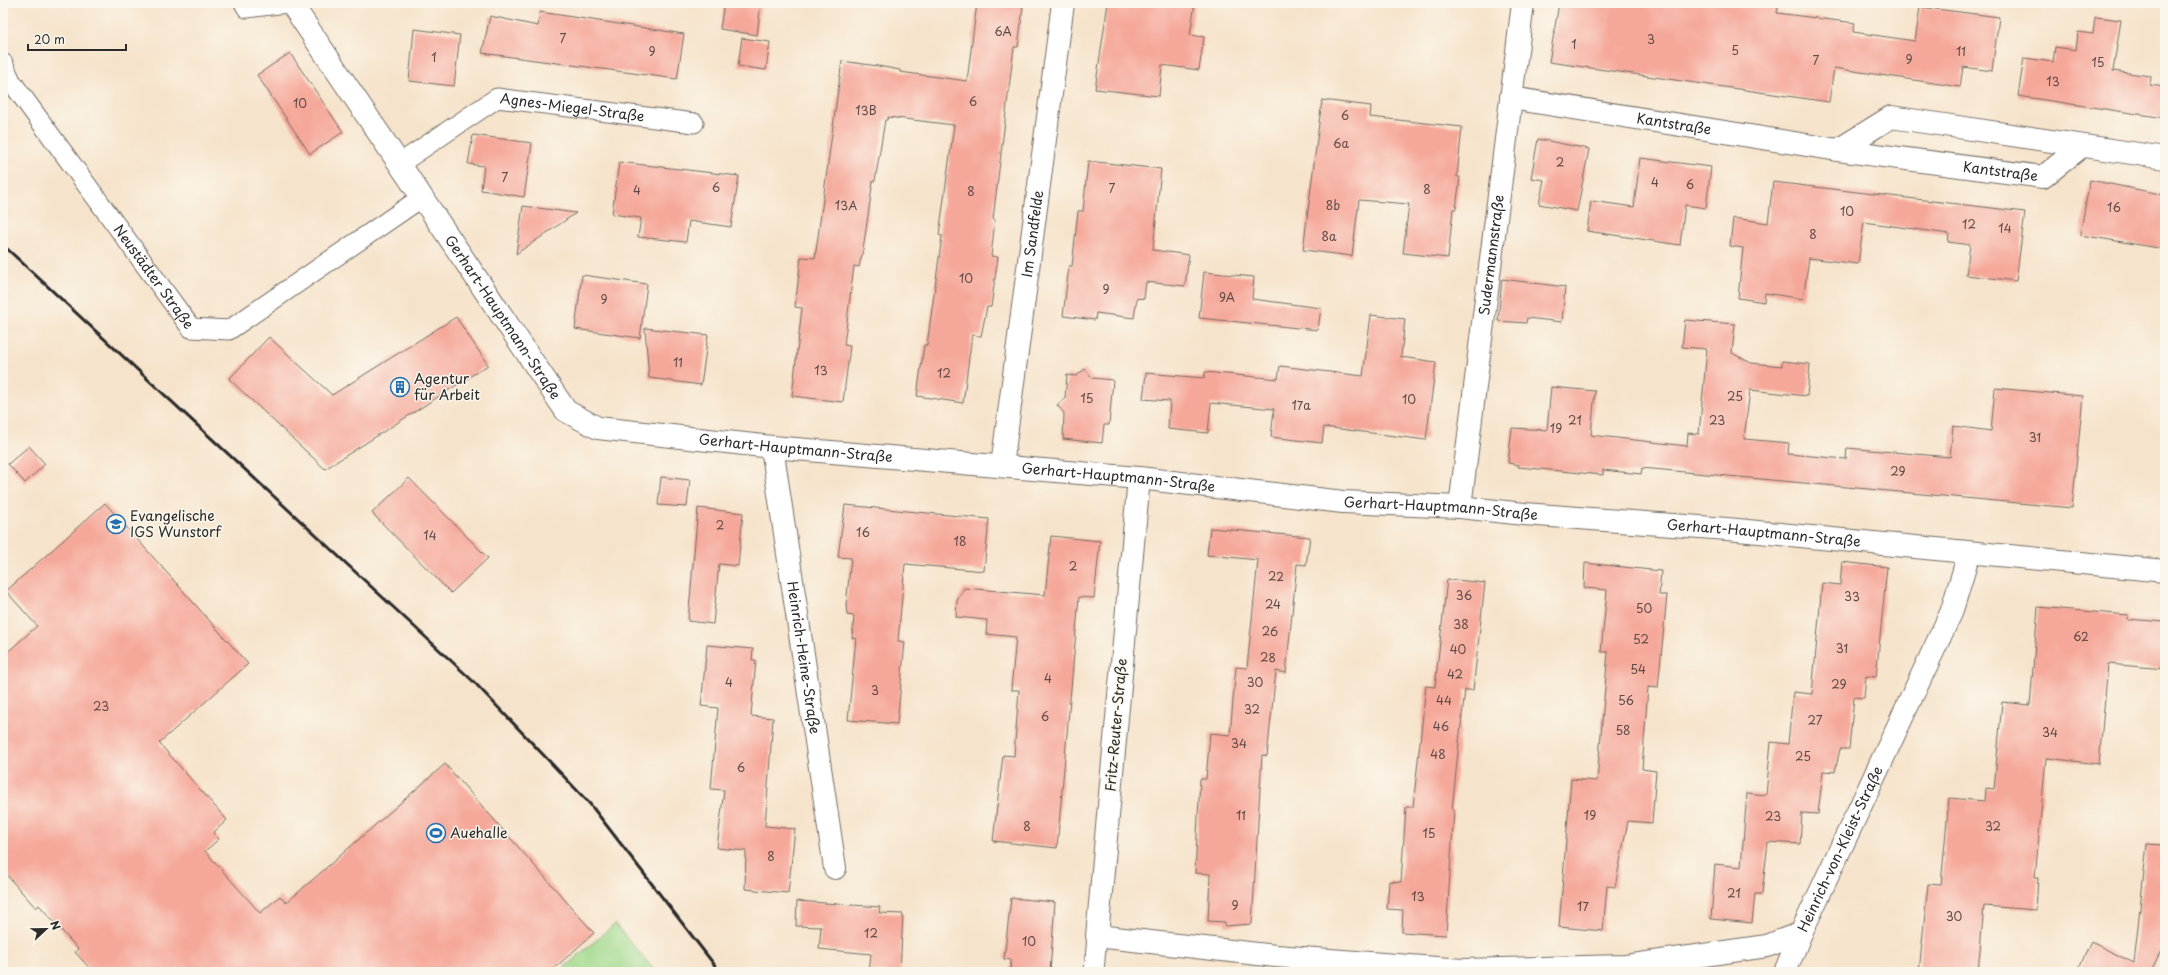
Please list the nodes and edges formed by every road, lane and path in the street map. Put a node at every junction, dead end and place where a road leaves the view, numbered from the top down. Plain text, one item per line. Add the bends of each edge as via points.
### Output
1 (287, 3) edge
2 (291, 3) edge
3 (1063, 3) edge
4 (1523, 3) edge
5 (242, 5) edge
6 (3, 63) edge
7 (1511, 98) junction
8 (694, 123) dead end
9 (2082, 146) junction
10 (1838, 150) junction
11 (2165, 158) edge
12 (399, 164) junction
13 (421, 198) junction
14 (772, 447) junction
15 (1002, 466) junction
16 (1139, 478) junction
17 (1460, 507) junction
18 (1969, 554) junction
19 (2165, 571) edge
20 (835, 868) dead end
21 (1801, 933) junction
22 (1097, 936) junction
23 (1094, 972) edge
24 (1785, 972) edge

1 - 5 lane
2 - 12 street, Gerhart-Hauptmann-Straße
3 - 15 street, Im Sandfelde
4 - 7 street, Sudermannstraße
6 - 13 lane, Neustädter Straße via 11,81 191,328 229,330
7 - 10 street, Kantstraße
7 - 17 street, Sudermannstraße
8 - 12 lane, Agnes-Miegel-Straße via 497,98
9 - 10 street via 1891,117
9 - 10 street, Kantstraße via 2043,177
9 - 11 street
12 - 13 street, Gerhart-Hauptmann-Straße
13 - 14 street, Gerhart-Hauptmann-Straße via 566,411 598,428
14 - 15 street, Gerhart-Hauptmann-Straße
14 - 20 street, Heinrich-Heine-Straße
15 - 16 street, Gerhart-Hauptmann-Straße
16 - 17 street, Gerhart-Hauptmann-Straße via 1343,502
16 - 22 street, Fritz-Reuter-Straße
17 - 18 street, Gerhart-Hauptmann-Straße
18 - 19 street, Gerhart-Hauptmann-Straße
18 - 21 street, Heinrich-von-Kleist-Straße via 1951,613
21 - 22 street, Heinrich-von-Kleist-Straße via 1767,946 1626,966 1463,970 1276,956
21 - 24 street
22 - 23 lane, Fritz-Reuter-Straße

